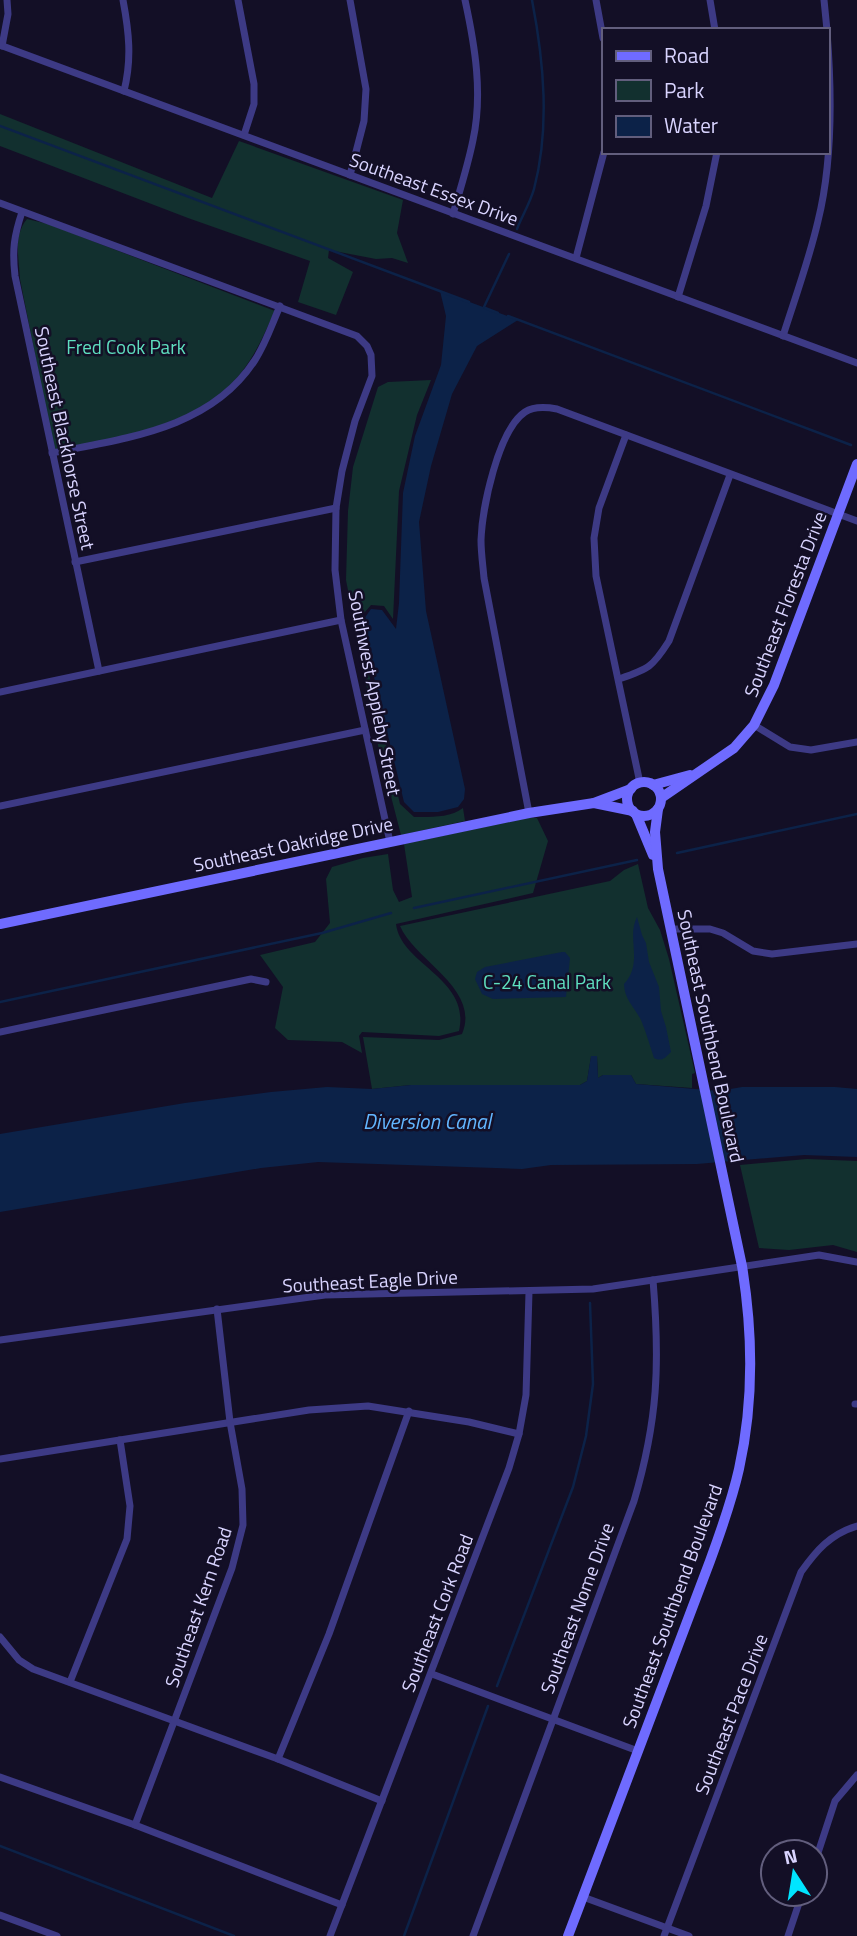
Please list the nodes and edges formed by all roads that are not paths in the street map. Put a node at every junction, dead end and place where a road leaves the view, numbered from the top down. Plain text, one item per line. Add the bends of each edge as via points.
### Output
1 (7, 0) edge
2 (123, 0) edge
3 (238, 0) edge
4 (350, 0) edge
5 (465, 0) edge
6 (596, 0) edge
7 (710, 0) edge
8 (824, 0) edge
9 (715, 28) edge
10 (827, 28) edge
11 (602, 32) edge
12 (1, 45) edge
13 (829, 66) edge
14 (124, 91) junction
15 (244, 135) junction
16 (829, 135) edge
17 (603, 154) edge
18 (718, 154) edge
19 (828, 154) edge
20 (350, 175) junction
21 (0, 203) edge
22 (22, 212) junction
23 (453, 214) junction
24 (576, 258) junction
25 (678, 298) junction
26 (279, 306) junction
27 (783, 336) junction
28 (857, 363) edge
29 (626, 435) junction
30 (52, 453) junction
31 (857, 464) edge
32 (730, 475) junction
33 (336, 508) junction
34 (839, 514) junction
35 (857, 521) edge
36 (75, 562) junction
37 (341, 620) junction
38 (99, 671) junction
39 (619, 679) junction
40 (0, 692) edge
41 (754, 725) junction
42 (365, 730) junction
43 (857, 742) edge
44 (697, 772) junction
45 (653, 785) junction
46 (636, 786) junction
47 (594, 803) junction
48 (660, 804) junction
49 (0, 806) edge
50 (634, 812) junction
51 (529, 813) junction
52 (390, 842) junction
53 (657, 866) junction
54 (0, 924) edge
55 (671, 929) junction
56 (857, 944) edge
57 (266, 982) dead end
58 (0, 1032) edge
59 (857, 1262) edge
60 (742, 1266) junction
61 (653, 1280) junction
62 (529, 1292) junction
63 (216, 1309) junction
64 (0, 1340) edge
65 (409, 1411) junction
66 (230, 1422) junction
67 (519, 1434) junction
68 (120, 1440) junction
69 (0, 1459) edge
70 (857, 1526) edge
71 (0, 1637) edge
72 (432, 1674) junction
73 (70, 1682) junction
74 (553, 1718) junction
75 (176, 1721) junction
76 (638, 1751) junction
77 (278, 1759) junction
78 (857, 1775) edge
79 (0, 1777) edge
80 (382, 1801) junction
81 (135, 1825) junction
82 (823, 1838) edge
83 (583, 1897) junction
84 (342, 1905) junction
85 (797, 1908) edge
86 (0, 1915) edge
87 (666, 1927) junction
88 (57, 1936) edge
89 (330, 1936) edge
90 (472, 1936) edge
91 (568, 1936) edge
92 (664, 1936) edge
93 (689, 1936) edge
94 (788, 1936) edge

1 - 12 street
2 - 14 street via 130,33 130,68
3 - 15 street via 254,84 254,104
4 - 20 street via 366,89 364,121
5 - 23 street via 475,44 477,88 474,139
6 - 11 street
7 - 9 street
8 - 10 street
12 - 14 street, Southeast Essex Drive
13 - 16 street
14 - 15 street, Southeast Essex Drive
15 - 20 street, Southeast Essex Drive
17 - 24 street
18 - 25 street
19 - 27 street via 818,220
20 - 23 street, Southeast Essex Drive
21 - 22 street
22 - 26 street
22 - 30 street, Southeast Blackhorse Street via 12,252
23 - 24 street, Southeast Essex Drive
24 - 25 street, Southeast Essex Drive
25 - 27 street, Southeast Essex Drive
26 - 30 street via 255,360 229,391 186,420 149,433
26 - 33 street, Southwest Appleby Street via 357,336 368,346 372,376 348,446
27 - 28 street, Southeast Essex Drive
29 - 32 street
29 - 39 street via 599,508 594,538 596,576
29 - 51 street via 557,409 527,410 515,420 505,440 485,510 481,540 484,578
30 - 36 street, Southeast Blackhorse Street
31 - 34 street, Southeast Floresta Drive
32 - 34 street
32 - 39 street via 669,642 646,670
33 - 36 street
33 - 37 street, Southwest Appleby Street via 335,570
34 - 35 street
34 - 41 street, Southeast Floresta Drive via 774,685
36 - 38 street, Southeast Blackhorse Street
37 - 38 street
37 - 42 street, Southwest Appleby Street
38 - 40 street
39 - 46 street
41 - 43 street via 790,747 811,750
41 - 44 street, Southeast Floresta Drive via 734,748
42 - 49 street
42 - 52 street, Southwest Appleby Street
44 - 45 street, Southeast Floresta Drive
44 - 48 street, Southeast Floresta Drive
45 - 46 street
45 - 48 street
46 - 47 street, Southeast Oakridge Drive
46 - 50 street via 628,798
47 - 50 street, Southeast Oakridge Drive
47 - 51 street, Southeast Oakridge Drive
48 - 50 street via 650,815
48 - 53 street, Southeast Southbend Boulevard via 655,832
50 - 53 street, Southeast Southbend Boulevard
51 - 52 street, Southeast Oakridge Drive
52 - 54 street, Southeast Oakridge Drive
53 - 55 street, Southeast Southbend Boulevard
55 - 56 street via 710,929 753,951 772,954
55 - 60 street, Southeast Southbend Boulevard
57 - 58 street via 251,979
59 - 60 street, Southeast Eagle Drive via 819,1255
60 - 61 street, Southeast Eagle Drive
60 - 76 street, Southeast Southbend Boulevard via 749,1310 750,1393 739,1470
61 - 62 street, Southeast Eagle Drive
61 - 74 street, Southeast Nome Drive via 657,1388 645,1466
62 - 63 street, Southeast Eagle Drive via 325,1295
62 - 67 street, Southeast Cork Road via 528,1371
63 - 64 street, Southeast Eagle Drive
63 - 66 street, Southeast Kern Road
65 - 66 street via 369,1406
65 - 67 street
65 - 77 street via 329,1634
66 - 68 street
66 - 75 street, Southeast Kern Road via 242,1489 243,1525 232,1568
67 - 72 street, Southeast Cork Road
68 - 69 street
68 - 73 street via 130,1506 127,1539
70 - 87 street, Southeast Pace Drive via 824,1542 801,1572
71 - 73 street via 19,1660
72 - 74 street
72 - 80 street, Southeast Cork Road
73 - 75 street
74 - 76 street
74 - 90 street, Southeast Nome Drive
75 - 77 street
75 - 81 street, Southeast Kern Road
76 - 83 street, Southeast Southbend Boulevard
77 - 80 street
78 - 82 street via 835,1801
79 - 81 street
80 - 84 street, Southeast Cork Road
81 - 84 street
83 - 87 street
83 - 91 street, Southeast Southbend Boulevard
84 - 89 street, Southeast Cork Road
85 - 94 street
86 - 88 street
87 - 92 street, Southeast Pace Drive
87 - 93 street

